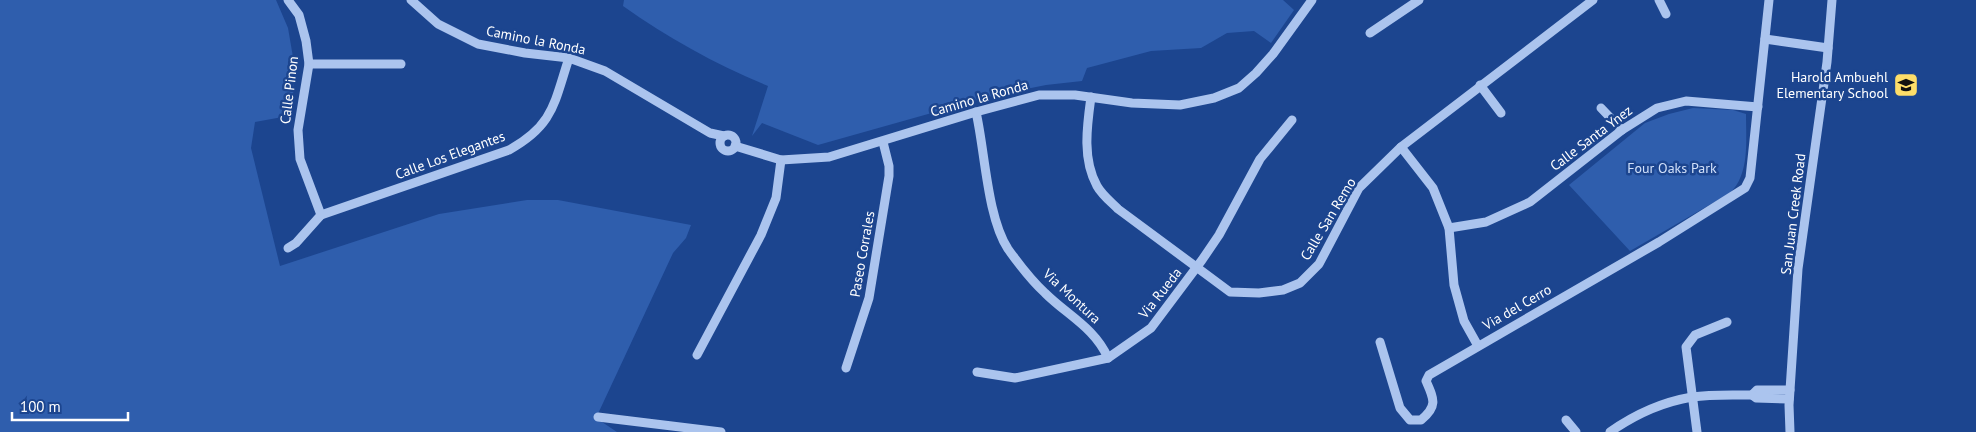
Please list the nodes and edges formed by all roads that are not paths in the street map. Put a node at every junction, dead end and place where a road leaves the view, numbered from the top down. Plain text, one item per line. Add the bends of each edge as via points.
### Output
1 (288, 0) edge
2 (411, 0) edge
3 (1312, 0) edge
4 (1419, 0) edge
5 (1593, 0) edge
6 (1659, 0) edge
7 (1769, 0) edge
8 (1832, 0) edge
9 (1666, 14) dead end
10 (1370, 33) dead end
11 (1765, 39) junction
12 (1828, 48) junction
13 (569, 58) junction
14 (309, 64) junction
15 (401, 64) dead end
16 (1480, 85) junction
17 (1091, 97) junction
18 (1758, 107) junction
19 (1601, 108) dead end
20 (976, 112) junction
21 (1502, 113) dead end
22 (1292, 120) dead end
23 (1622, 130) junction
24 (883, 142) junction
25 (1401, 147) junction
26 (781, 160) junction
27 (321, 215) junction
28 (1449, 228) junction
29 (288, 248) dead end
30 (1196, 268) junction
31 (1727, 322) dead end
32 (1380, 342) dead end
33 (1478, 346) junction
34 (697, 355) dead end
35 (1108, 358) junction
36 (846, 368) dead end
37 (977, 372) dead end
38 (1790, 395) junction
39 (1693, 397) junction
40 (598, 417) dead end
41 (1566, 420) dead end
42 (721, 432) edge
43 (1576, 432) edge
44 (1610, 432) edge
45 (1697, 432) edge
46 (1790, 432) edge

1 - 14 street, Calle Pinon via 299,15
2 - 13 street, Camino la Ronda via 438,24 478,44
3 - 17 street, Camino la Ronda via 1273,54 1239,88 1214,98 1180,105
4 - 10 street
5 - 16 street, Calle San Remo
6 - 9 street
7 - 11 street
8 - 12 street, San Juan Creek Road
11 - 12 street
11 - 18 street
12 - 38 street, San Juan Creek Road via 1798,269
13 - 26 street, Camino la Ronda via 604,71 712,137 723,140 734,137 736,146
13 - 27 street, Calle Los Elegantes via 555,105 541,126 523,142 509,150
14 - 15 street
14 - 27 street, Calle Pinon via 299,122 299,150
16 - 21 street
16 - 25 street, Calle San Remo
17 - 20 street, Camino la Ronda via 1040,95
17 - 30 street, Calle San Remo via 1088,164 1098,186 1118,209
18 - 23 street, Calle Santa Ynez via 1686,102 1656,108
18 - 33 street, Via del Cerro via 1746,188
19 - 23 street
20 - 24 street, Camino la Ronda
20 - 35 street, Via Montura via 994,215 1008,248 1044,293 1089,329 1104,347
22 - 30 street, Via Rueda via 1260,158 1219,235
23 - 28 street, Calle Santa Ynez via 1530,202 1486,222
24 - 26 street, Camino la Ronda via 829,157
24 - 36 street, Paseo Corrales via 889,176 871,287
25 - 28 street via 1433,188
25 - 30 street, Calle San Remo via 1359,188 1319,264 1300,283 1259,294 1230,292
26 - 34 street via 776,198 761,235
27 - 29 street
28 - 33 street via 1454,285 1464,321
30 - 35 street, Via Rueda via 1151,328
31 - 39 street via 1695,335 1686,347
32 - 33 street, Via del Cerro via 1400,408 1410,420 1421,420 1433,406 1426,381 1429,375
35 - 37 street, Via Rueda via 1015,378
38 - 39 street via 1757,390 1752,395
38 - 46 street, San Juan Creek Road
39 - 44 street via 1644,412
39 - 45 street
40 - 42 street
41 - 43 street

